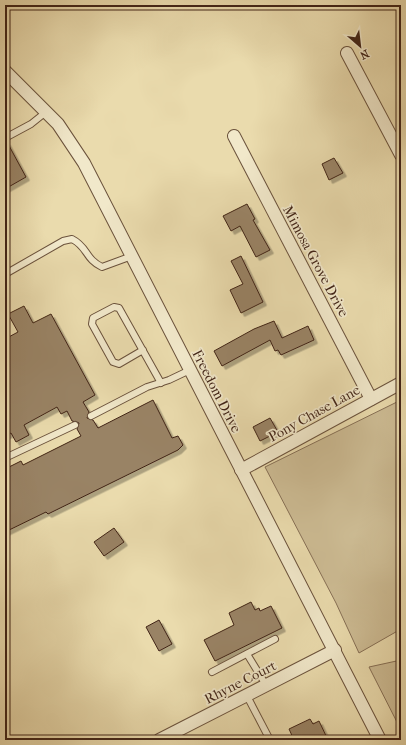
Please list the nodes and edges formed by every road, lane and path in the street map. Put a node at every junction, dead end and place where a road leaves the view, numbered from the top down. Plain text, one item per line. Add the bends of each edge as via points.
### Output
1 (347, 53) dead end
2 (5, 71) edge
3 (46, 112) junction
4 (234, 136) dead end
5 (5, 138) edge
6 (401, 155) edge
7 (132, 256) junction
8 (7, 272) dead end
9 (143, 350) junction
10 (190, 370) junction
11 (161, 383) junction
12 (401, 383) edge
13 (371, 399) junction
14 (91, 416) dead end
15 (74, 425) dead end
16 (5, 458) edge
17 (241, 470) junction
18 (275, 639) dead end
19 (335, 650) junction
20 (247, 654) junction
21 (212, 672) dead end
22 (266, 686) junction
23 (246, 696) junction
24 (160, 740) edge
25 (270, 740) edge
26 (380, 740) edge

1 - 6 street
2 - 3 street, Freedom Drive
3 - 5 lane via 31,124
3 - 7 street, Freedom Drive via 58,124 84,162
4 - 13 street, Mimosa Grove Drive
7 - 8 lane via 102,268 92,262 80,243 72,239 63,241
7 - 10 street, Freedom Drive
9 - 9 lane via 119,308 114,307 93,318 92,324 113,362 119,364
9 - 11 lane
10 - 11 lane
10 - 17 street, Freedom Drive
11 - 14 lane via 147,387
12 - 13 street, Pony Chase Lane
13 - 17 street, Pony Chase Lane
15 - 16 lane
17 - 19 street, Freedom Drive
18 - 20 lane
19 - 22 street, Rhyne Court
19 - 26 street, Freedom Drive
20 - 21 lane
20 - 22 lane
22 - 23 street, Rhyne Court
23 - 24 street, Rhyne Court
23 - 25 lane

